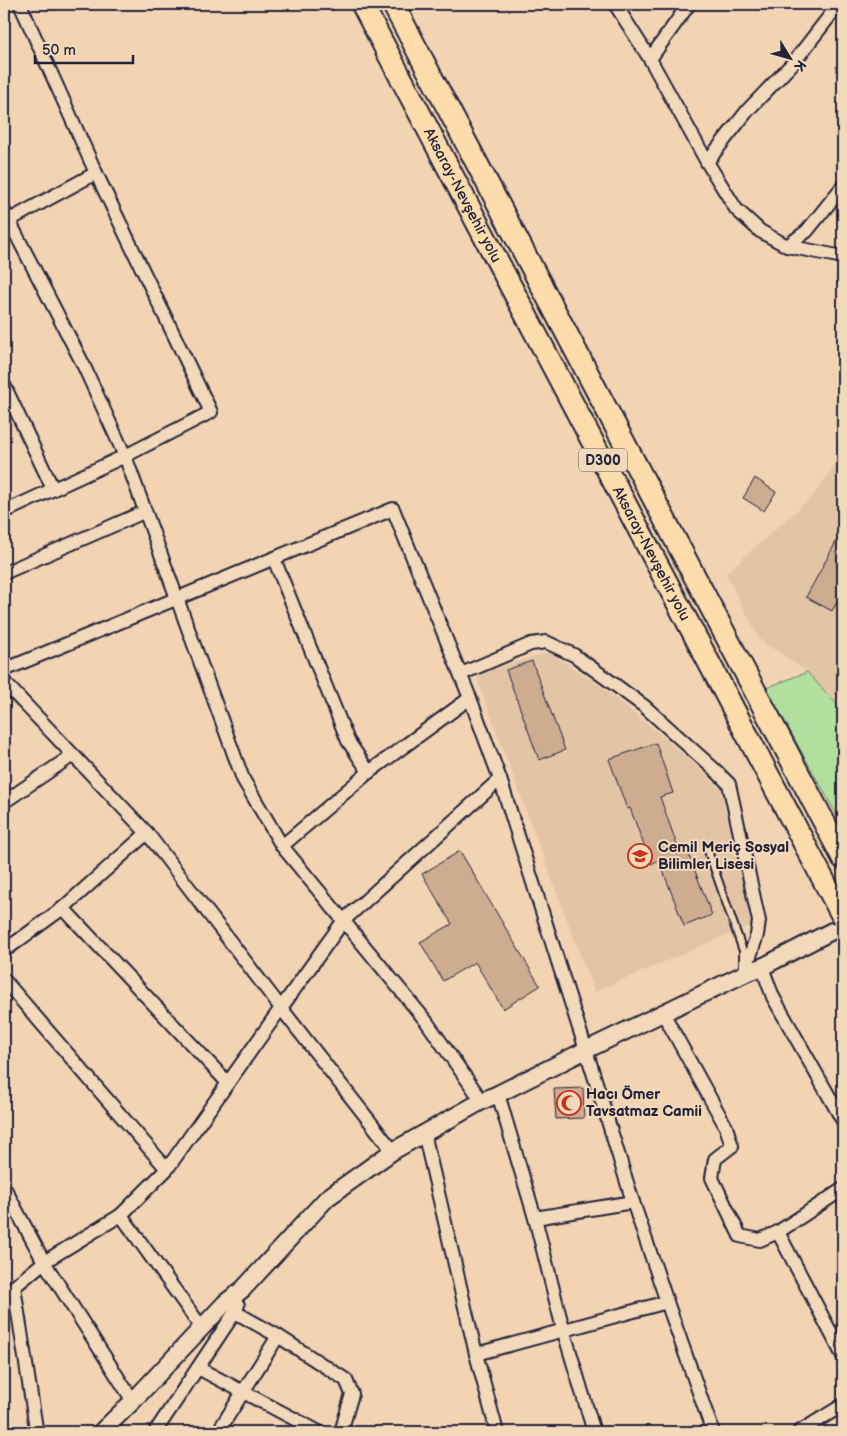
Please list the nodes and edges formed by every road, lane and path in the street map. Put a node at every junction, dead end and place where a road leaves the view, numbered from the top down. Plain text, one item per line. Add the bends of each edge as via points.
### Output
1 (20, 4) edge
2 (362, 4) edge
3 (393, 4) edge
4 (615, 4) edge
5 (689, 4) edge
6 (839, 4) edge
7 (650, 59) junction
8 (707, 162) junction
9 (96, 173) junction
10 (843, 186) edge
11 (5, 218) edge
12 (787, 246) junction
13 (843, 257) edge
14 (4, 385) edge
15 (125, 456) junction
16 (53, 489) junction
17 (5, 509) edge
18 (144, 512) junction
19 (274, 559) junction
20 (4, 573) edge
21 (176, 598) junction
22 (4, 670) edge
23 (460, 674) junction
24 (4, 682) edge
25 (470, 698) junction
26 (73, 755) junction
27 (369, 772) junction
28 (500, 779) junction
29 (4, 802) edge
30 (147, 834) junction
31 (282, 846) junction
32 (708, 851) dead end
33 (843, 858) edge
34 (63, 908) junction
35 (344, 920) junction
36 (838, 924) edge
37 (4, 951) edge
38 (762, 967) junction
39 (744, 974) junction
40 (4, 980) edge
41 (281, 1008) junction
42 (663, 1013) junction
43 (586, 1050) junction
44 (228, 1083) junction
45 (498, 1094) junction
46 (482, 1101) junction
47 (843, 1121) edge
48 (424, 1134) junction
49 (393, 1151) junction
50 (167, 1169) junction
51 (4, 1187) edge
52 (843, 1189) edge
53 (633, 1202) junction
54 (121, 1215) junction
55 (535, 1218) junction
56 (778, 1232) junction
57 (44, 1262) junction
58 (244, 1288) junction
59 (9, 1290) edge
60 (666, 1302) junction
61 (235, 1312) junction
62 (202, 1328) junction
63 (563, 1330) junction
64 (278, 1336) junction
65 (476, 1354) junction
66 (843, 1356) edge
67 (198, 1368) junction
68 (243, 1391) junction
69 (133, 1401) junction
70 (843, 1405) edge
71 (35, 1431) edge
72 (101, 1432) edge
73 (155, 1432) edge
74 (218, 1432) edge
75 (320, 1432) edge
76 (342, 1432) edge
77 (497, 1432) edge
78 (594, 1432) edge
79 (713, 1432) edge
80 (799, 1432) edge

1 - 9 street
2 - 36 highway, Aksaray-Nevşehir yolu / D300
3 - 33 highway, Aksaray-Nevşehir yolu / D300
4 - 7 street
5 - 7 street
6 - 8 street via 794,62 748,110
7 - 8 street
8 - 12 street via 736,209 760,231
9 - 11 street
9 - 15 street via 212,412
10 - 12 street via 806,231
11 - 15 street via 82,362
12 - 13 street
14 - 16 street
15 - 16 street
15 - 18 street
16 - 17 street
18 - 20 street
18 - 21 street
19 - 21 street
19 - 23 street via 393,509
19 - 27 street via 348,741
21 - 22 street
21 - 31 street via 243,779
23 - 25 street
23 - 39 street via 531,644 546,642 574,655 644,706 729,784 759,921
24 - 26 street
25 - 27 street
25 - 28 street
26 - 29 street
26 - 30 street
27 - 31 street
28 - 35 street
28 - 43 street
30 - 34 street
30 - 41 street
31 - 35 street
32 - 39 lane via 743,951
34 - 37 street
34 - 44 street
35 - 41 street
35 - 46 street via 426,1021
36 - 38 street
38 - 39 street
38 - 47 street via 774,997
39 - 42 street
40 - 50 street
41 - 44 street
41 - 49 street
42 - 43 street
42 - 56 street via 726,1127 732,1146 715,1159 712,1178 740,1236 760,1240
43 - 45 street
43 - 53 street
44 - 50 street
45 - 46 street
45 - 55 street
46 - 48 street
48 - 49 street
48 - 65 street
49 - 58 street via 327,1198
50 - 54 street
51 - 57 street
52 - 56 street
53 - 55 street
53 - 60 street
54 - 57 street
54 - 62 street
55 - 63 street
56 - 66 street
57 - 59 street
57 - 69 street
58 - 61 street
58 - 62 street
59 - 71 street
60 - 63 street
60 - 79 street
61 - 64 street
61 - 67 street
62 - 69 street
63 - 65 street
63 - 78 street
64 - 68 street
64 - 76 street via 346,1380 352,1394
65 - 77 street
67 - 68 street
67 - 73 street
68 - 74 street
68 - 75 street
69 - 72 street
70 - 80 street

